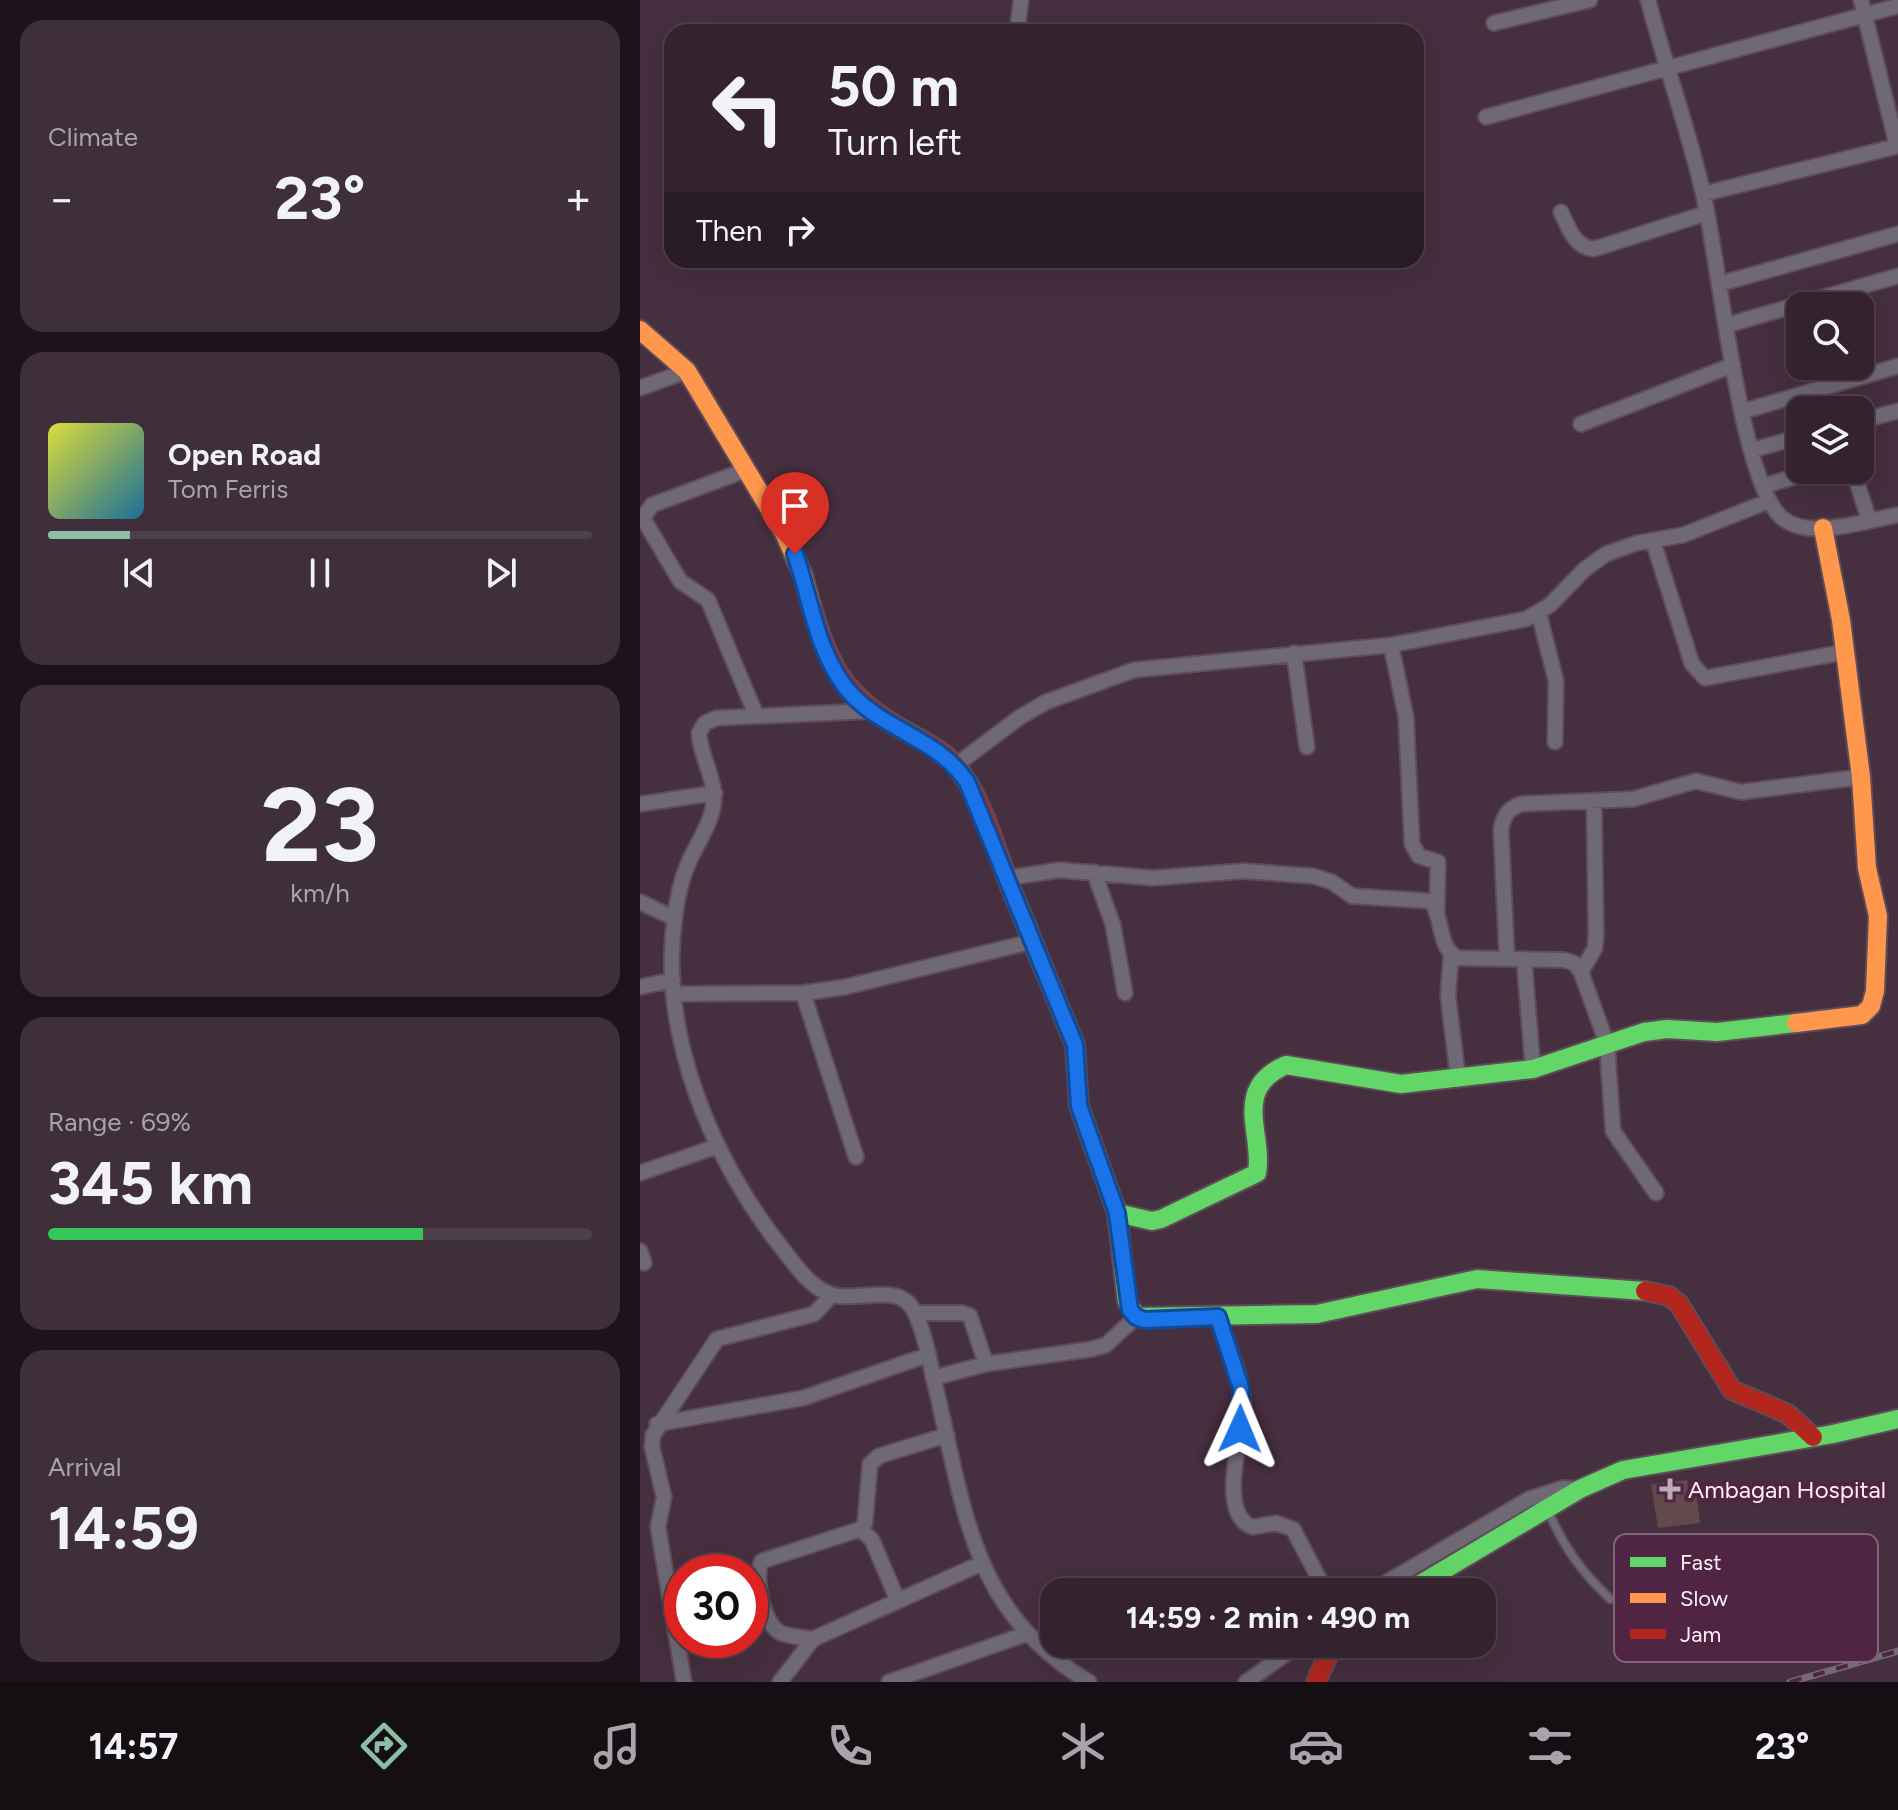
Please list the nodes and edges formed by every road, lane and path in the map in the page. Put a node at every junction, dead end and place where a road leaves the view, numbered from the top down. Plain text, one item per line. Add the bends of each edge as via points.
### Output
1 (1021, 0) edge
2 (1590, 0) edge
3 (1648, 0) edge
4 (1861, 0) edge
5 (1898, 6) edge
6 (1865, 15) junction
7 (1494, 23) dead end
8 (1018, 24) edge
9 (1665, 66) junction
10 (1486, 117) dead end
11 (1898, 146) edge
12 (1703, 194) junction
13 (1561, 212) dead end
14 (1707, 213) junction
15 (1898, 234) edge
16 (1898, 276) edge
17 (1719, 284) junction
18 (1727, 325) junction
19 (640, 330) edge
20 (1733, 365) junction
21 (1898, 366) edge
22 (687, 371) junction
23 (640, 388) edge
24 (1744, 411) junction
25 (1898, 411) edge
26 (1874, 417) edge
27 (1581, 424) dead end
28 (1786, 441) edge
29 (1752, 450) junction
30 (746, 470) junction
31 (1788, 484) edge
32 (1857, 484) edge
33 (1766, 494) junction
34 (1898, 515) edge
35 (1869, 520) junction
36 (1823, 528) junction
37 (1653, 541) junction
38 (1539, 614) junction
39 (1391, 645) junction
40 (1845, 652) junction
41 (1294, 653) junction
42 (871, 711) junction
43 (756, 715) junction
44 (1555, 742) dead end
45 (1307, 747) dead end
46 (956, 765) junction
47 (1861, 777) junction
48 (715, 793) junction
49 (1594, 801) junction
50 (640, 804) edge
51 (1094, 872) junction
52 (1007, 878) junction
53 (640, 902) edge
54 (1437, 910) junction
55 (674, 918) junction
56 (1034, 941) junction
57 (1451, 955) junction
58 (1507, 959) junction
59 (1524, 959) junction
60 (1581, 972) junction
61 (640, 987) edge
62 (673, 987) junction
63 (803, 993) junction
64 (1125, 993) dead end
65 (1607, 1044) junction
66 (1533, 1069) junction
67 (1458, 1078) junction
68 (718, 1146) junction
69 (856, 1157) dead end
70 (640, 1173) edge
71 (1656, 1193) dead end
72 (1117, 1213) junction
73 (832, 1295) junction
74 (915, 1313) junction
75 (1136, 1317) junction
76 (1218, 1317) junction
77 (928, 1355) junction
78 (986, 1364) junction
79 (933, 1378) junction
80 (1898, 1419) edge
81 (657, 1424) junction
82 (947, 1435) junction
83 (1813, 1437) junction
84 (1580, 1489) junction
85 (1547, 1509) junction
86 (861, 1529) junction
87 (980, 1564) junction
88 (1318, 1578) edge
89 (1394, 1578) edge
90 (1431, 1578) edge
91 (1610, 1599) dead end
92 (898, 1601) junction
93 (1026, 1634) junction
94 (813, 1639) junction
95 (1280, 1658) edge
96 (1327, 1658) edge
97 (1080, 1681) edge
98 (684, 1682) edge
99 (780, 1682) edge
100 (889, 1682) edge
101 (1246, 1682) edge
102 (1316, 1682) edge

1 - 8 street
2 - 7 street
3 - 9 street
4 - 6 street
5 - 6 street
6 - 9 street
6 - 11 street
9 - 10 street
9 - 12 street
11 - 12 street
12 - 14 street
13 - 14 street via 1577,242 1594,249
14 - 17 street
15 - 17 street
16 - 18 street
17 - 18 street
18 - 20 street
19 - 22 street
20 - 24 street
20 - 27 street
21 - 24 street
22 - 23 street
22 - 30 street
24 - 29 street
25 - 26 street
28 - 29 street
29 - 33 street
30 - 42 street via 795,554 831,666
30 - 43 street via 652,505 643,518 680,581 708,600
31 - 33 street
32 - 35 street
33 - 36 street via 1782,518
33 - 37 street via 1683,535
34 - 35 street
35 - 36 street
36 - 40 street
37 - 38 street via 1594,561
37 - 40 street via 1692,664 1705,678
38 - 39 street
38 - 44 street via 1556,681
39 - 41 street
39 - 54 street via 1406,717 1412,844 1419,856 1438,862
40 - 47 street
41 - 45 street
41 - 46 street via 1134,670 1046,702
42 - 43 street
42 - 46 street
43 - 48 street via 717,718 699,733
46 - 52 street
47 - 49 street via 1741,792 1696,781 1647,796
47 - 65 street via 1867,868 1878,916 1871,1006 1848,1018 1717,1032 1667,1029
48 - 50 street
48 - 55 street
49 - 58 street via 1521,804 1504,816
49 - 60 street via 1595,948
51 - 52 street via 1060,870
51 - 54 street via 1153,878 1229,871 1313,876 1352,896 1422,899
51 - 64 street via 1113,925
52 - 56 street
53 - 55 street
54 - 57 street
55 - 62 street
56 - 63 street
56 - 72 street via 1075,1045 1079,1106
57 - 58 street
57 - 67 street via 1448,996
58 - 59 street
59 - 60 street via 1564,960
59 - 66 street
60 - 65 street
61 - 62 street
62 - 63 street
62 - 68 street via 678,1030
63 - 69 street
65 - 66 street
65 - 71 street via 1613,1131
66 - 67 street
67 - 72 street via 1384,1084 1301,1066 1273,1069 1261,1083 1252,1122 1257,1173 1161,1219
68 - 70 street
68 - 73 street via 762,1222 802,1274
72 - 75 street via 1127,1301
73 - 74 street via 897,1295
73 - 81 street via 814,1314 717,1339
74 - 77 street
74 - 78 street via 970,1316
75 - 76 street
75 - 78 street via 1106,1345
76 - 83 street via 1338,1311 1477,1279 1662,1292 1679,1304 1732,1390 1788,1414
76 - 88 street via 1242,1397 1232,1486 1242,1519 1253,1527 1286,1524
77 - 79 street
77 - 81 street via 803,1398
78 - 79 street
79 - 82 street
80 - 83 street
81 - 98 street via 652,1447 664,1497 658,1527
82 - 86 street via 879,1456 870,1464
82 - 87 street
83 - 84 street via 1654,1462
84 - 85 street
84 - 89 street via 1563,1488 1529,1499
85 - 90 street
85 - 91 lane via 1566,1550
86 - 92 street via 872,1540
86 - 94 street via 769,1557 758,1567 772,1626
87 - 92 street
87 - 93 street
92 - 94 street
93 - 97 street
93 - 100 street
94 - 99 street
95 - 101 street
96 - 102 street

